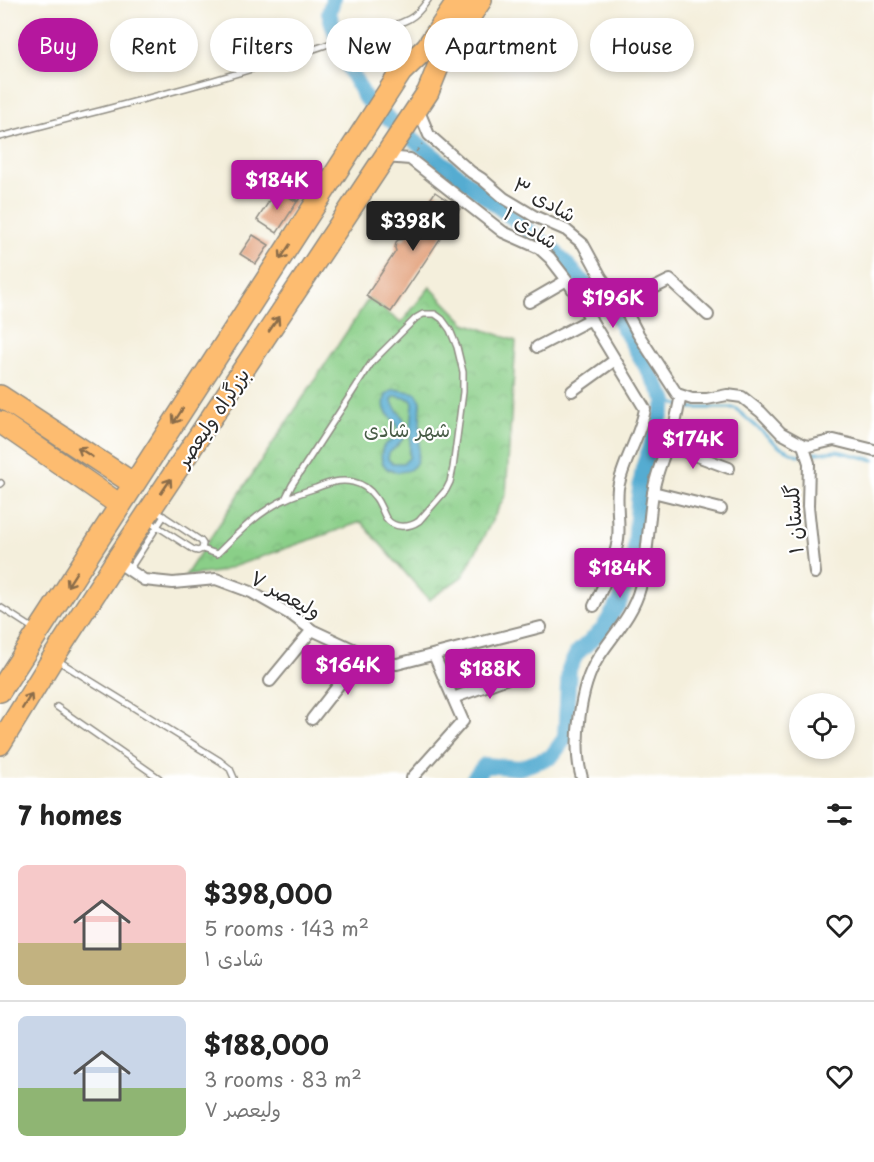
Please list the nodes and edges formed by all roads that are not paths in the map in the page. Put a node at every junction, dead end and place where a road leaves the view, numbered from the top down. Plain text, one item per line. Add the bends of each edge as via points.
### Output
1 (428, 0) edge
2 (459, 0) edge
3 (481, 0) edge
4 (419, 105) junction
5 (0, 137) edge
6 (386, 155) junction
7 (327, 187) junction
8 (353, 204) junction
9 (567, 280) junction
10 (530, 302) dead end
11 (620, 305) junction
12 (708, 315) dead end
13 (591, 319) junction
14 (537, 347) dead end
15 (615, 360) junction
16 (572, 391) dead end
17 (0, 396) edge
18 (681, 396) junction
19 (22, 411) junction
20 (6, 425) edge
21 (668, 445) junction
22 (803, 445) junction
23 (874, 450) edge
24 (729, 468) dead end
25 (134, 484) junction
26 (653, 492) junction
27 (285, 499) junction
28 (120, 506) junction
29 (721, 509) dead end
30 (154, 517) junction
31 (202, 549) junction
32 (123, 565) junction
33 (815, 573) dead end
34 (594, 606) dead end
35 (0, 607) edge
36 (542, 627) dead end
37 (312, 630) junction
38 (38, 632) junction
39 (363, 654) junction
40 (434, 655) junction
41 (53, 658) junction
42 (516, 675) dead end
43 (270, 681) dead end
44 (0, 691) edge
45 (453, 698) junction
46 (57, 707) dead end
47 (312, 720) dead end
48 (0, 744) edge
49 (159, 778) edge
50 (234, 778) edge
51 (412, 778) edge
52 (582, 778) edge

1 - 5 lane via 420,11 400,23 216,80
2 - 7 highway, بزرگراه ولیعصر via 427,47 401,72
3 - 4 highway, بزرگراه ولیعصر via 442,57
4 - 6 highway, بزرگراه ولیعصر
4 - 11 street, شادی ۳ via 429,135 471,172 504,198 566,230 583,244
6 - 8 highway, بزرگراه ولیعصر
6 - 9 street, شادی ۱ via 410,159 503,232 539,248
7 - 8 highway
7 -> 25 highway, بزرگراه ولیعصر
30 -> 8 highway, بزرگراه ولیعصر
9 - 10 street
9 - 13 street, شادی ۱
11 - 12 street via 670,280
11 - 18 street, شادی ۳
13 - 14 street
13 - 15 street, شادی ۱
15 - 16 street
15 - 34 street, شادی ۱ via 645,409 618,489 618,540 607,580
17 - 19 highway
18 - 21 street
18 - 22 street via 742,397 781,433
19 - 20 highway
25 -> 19 highway
20 - 28 highway
21 - 24 street
21 - 26 street
22 - 23 street via 834,440
22 - 33 street, گلستان ۱ via 808,463
25 - 28 highway, بزرگراه ولیعصر
26 - 29 street
26 - 52 street via 650,532 636,600 598,658 583,696 578,751
27 - 27 lane via 334,482 354,482 372,493 386,518 404,527 419,521 440,498 453,468 464,382 457,347 442,319 435,314 416,318 372,362
27 - 31 lane via 266,510 217,554
28 -> 38 highway, بزرگراه ولیعصر
30 - 31 lane via 194,550
30 - 31 lane via 201,540
30 - 32 highway, بزرگراه ولیعصر
32 - 37 street, ولیعصر ۷ via 144,580 173,583 216,579 251,592
32 - 41 highway, بزرگراه ولیعصر
35 - 38 lane
36 - 40 street, ولیعصر ۷
37 - 39 street, ولیعصر ۷
37 - 43 street
38 - 44 highway, بزرگراه ولیعصر
39 - 40 street, ولیعصر ۷ via 397,664
39 - 47 street
40 - 45 street
48 -> 41 highway, بزرگراه ولیعصر
41 - 50 lane via 230,769
42 - 45 street
45 - 51 street via 464,721
46 - 49 lane

